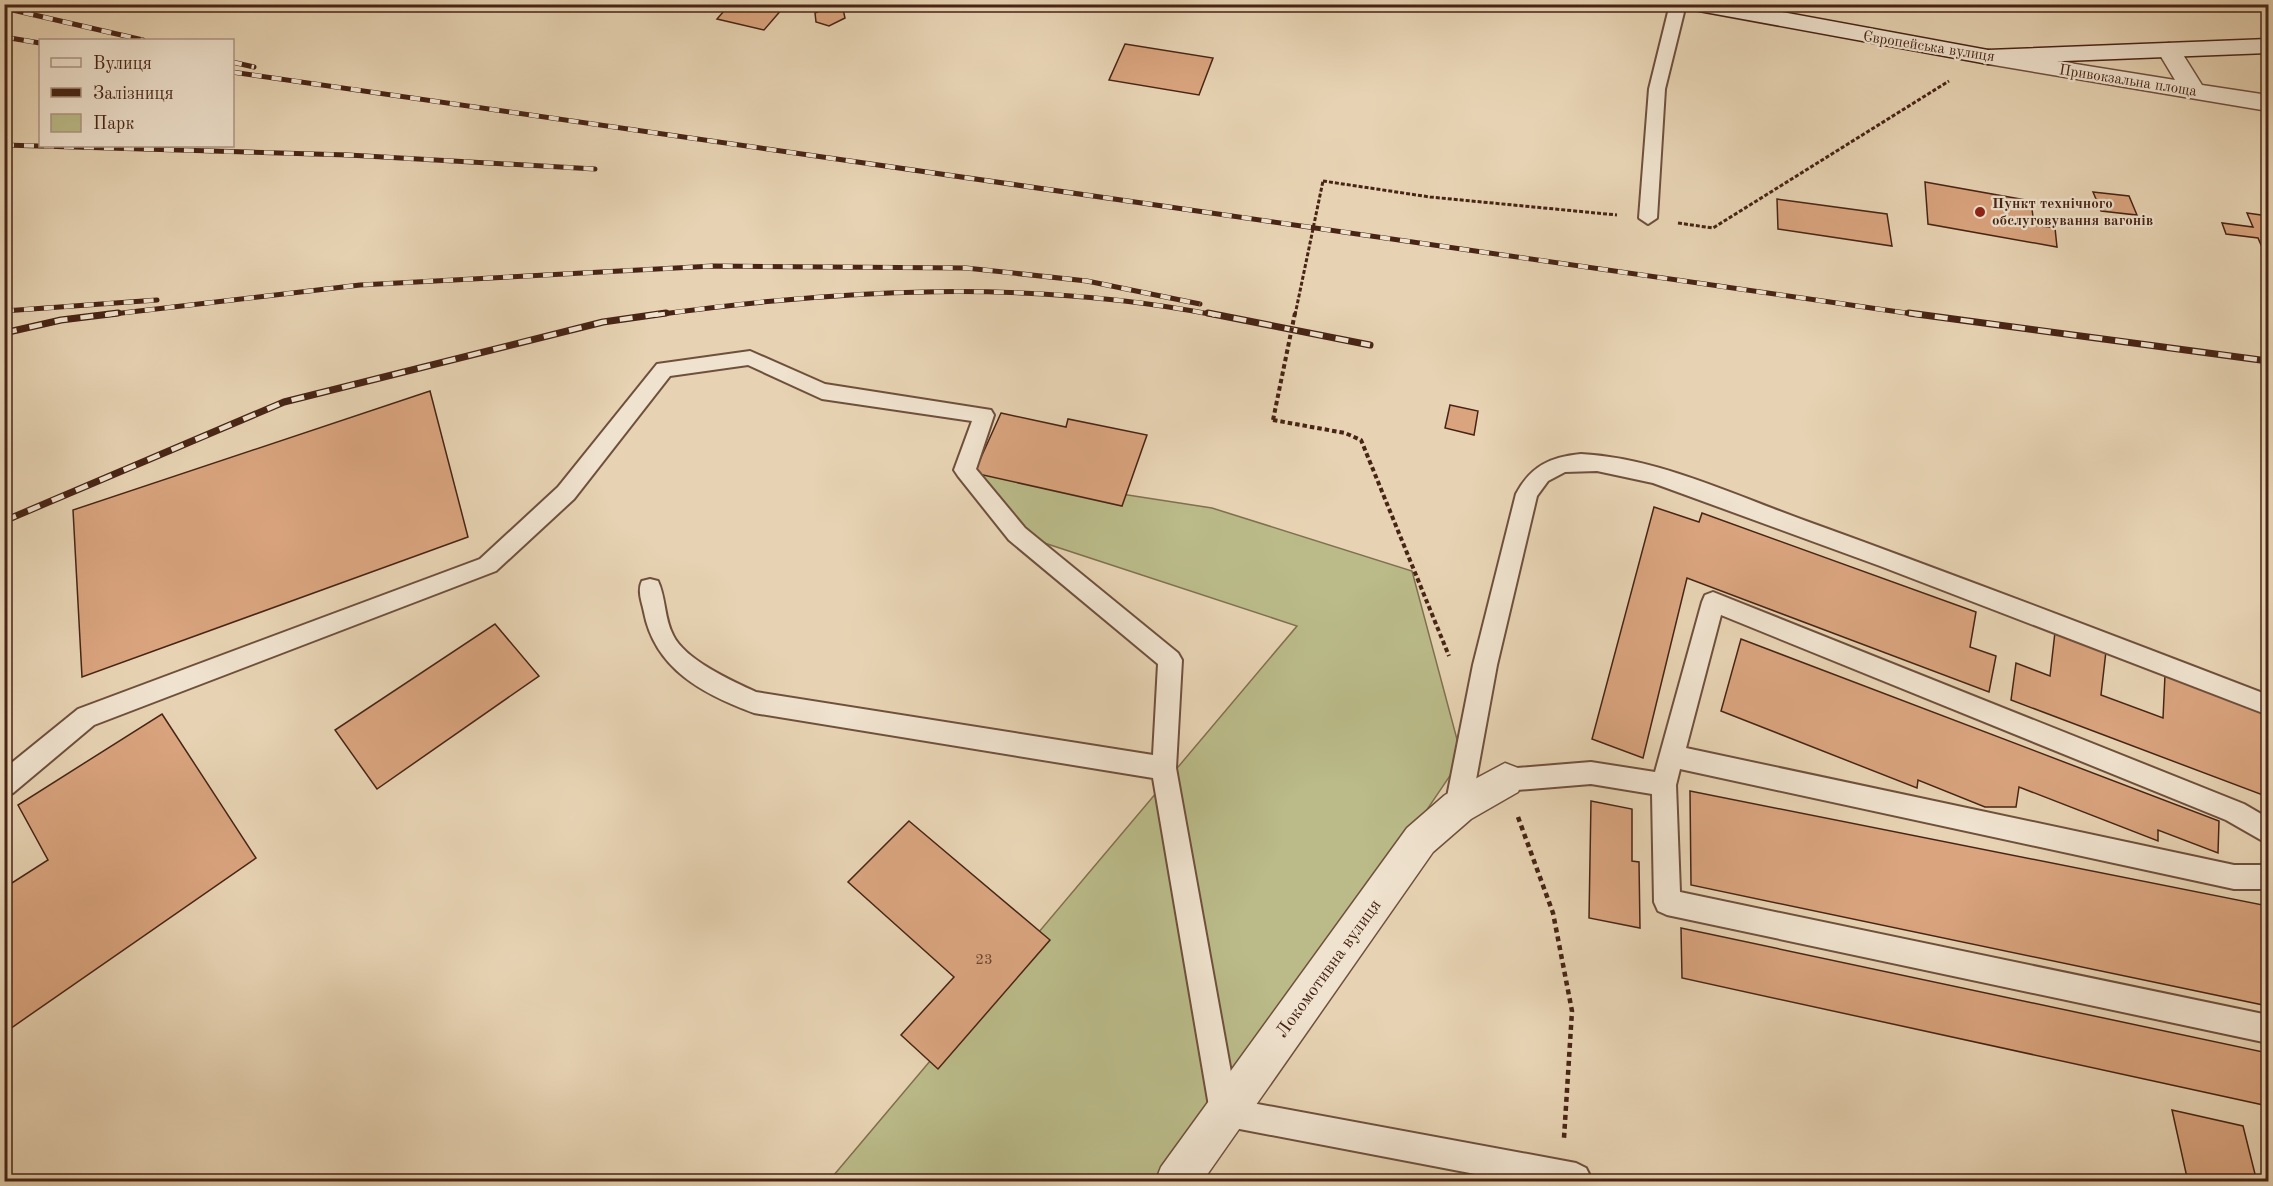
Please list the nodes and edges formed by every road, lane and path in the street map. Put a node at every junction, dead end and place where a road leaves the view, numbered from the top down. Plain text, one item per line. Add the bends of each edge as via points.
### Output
1 (1678, 4) edge
2 (1700, 4) edge
3 (2268, 46) edge
4 (2169, 50) junction
5 (1988, 57) junction
6 (2194, 91) junction
7 (2268, 103) edge
8 (1648, 218) junction
9 (1273, 420) joint
10 (1345, 433) dead end
11 (650, 588) dead end
12 (2268, 705) edge
13 (1670, 756) junction
14 (1164, 768) junction
15 (1505, 780) joint
16 (4, 785) edge
17 (1664, 785) junction
18 (1458, 807) junction
19 (2268, 832) edge
20 (2268, 877) edge
21 (2268, 1029) edge
22 (1224, 1112) junction
23 (1576, 1178) dead end
24 (1176, 1182) edge

1 - 8 lane via 1657,89
2 - 5 street, Європейська вулиця
3 - 4 street, Європейська вулиця
4 - 5 street, Європейська вулиця
4 - 6 street
5 - 6 street, Привокзальна площа
5 - 8 path via 1713,228
6 - 7 street, Привокзальна площа
8 - 9 path, bridge via 1430,197 1323,181
9 - 10 path
11 - 14 lane via 662,640 690,668 754,702
12 - 18 lane via 1656,476 1583,462 1559,465 1541,474 1527,494 1485,665
13 - 17 lane
13 - 19 lane via 1713,602 2235,812
13 - 20 lane via 2234,877
14 - 16 lane via 1170,660 1017,534 965,470 984,416 822,391 750,358 664,369 566,493 488,565 86,717
14 - 22 lane
15 - 17 lane via 1591,773
15 - 18 street, Локомотивна вулиця
17 - 21 lane via 1667,902
18 - 22 street, Локомотивна вулиця via 1420,840
22 - 23 lane
22 - 24 street, Локомотивна вулиця

